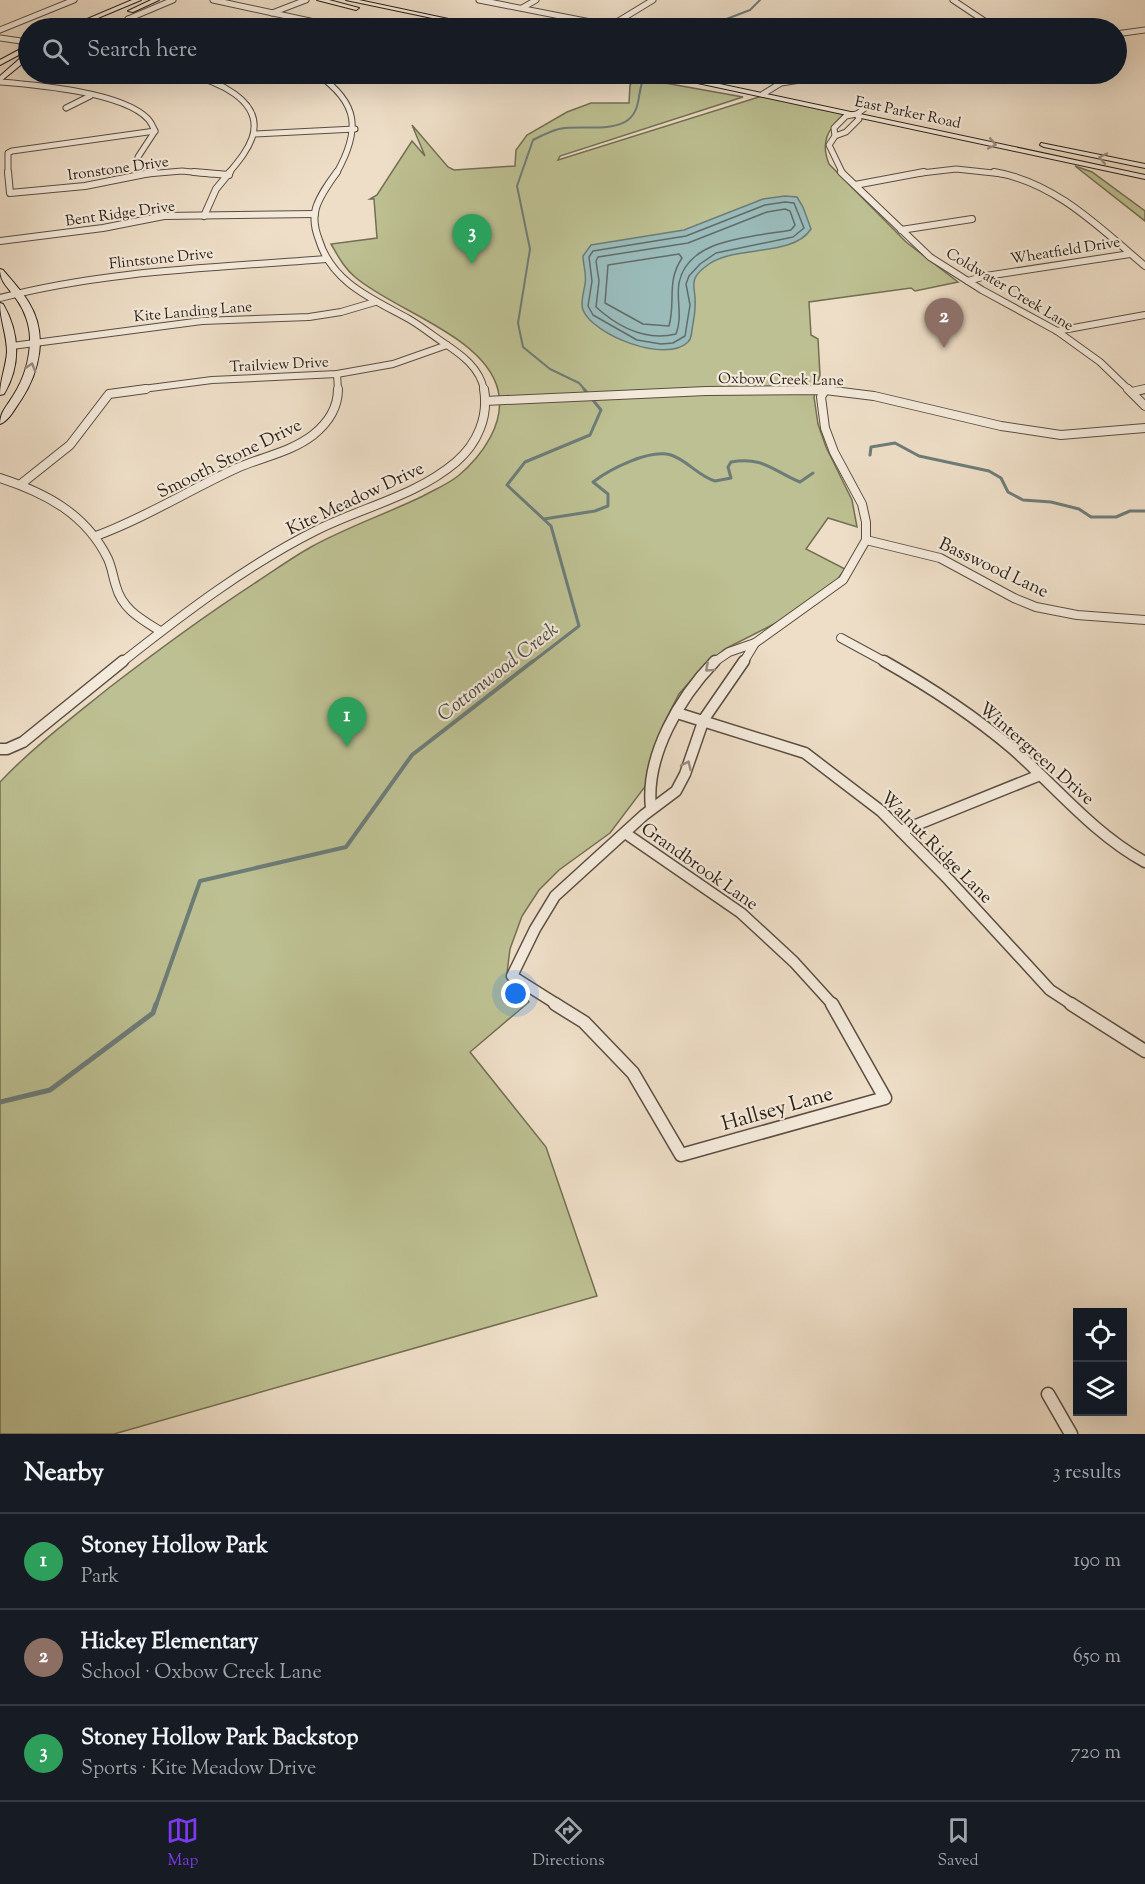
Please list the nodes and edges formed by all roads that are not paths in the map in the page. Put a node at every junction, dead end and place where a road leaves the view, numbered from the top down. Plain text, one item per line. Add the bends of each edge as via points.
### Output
1 (74, 0) edge
2 (138, 0) edge
3 (156, 0) edge
4 (173, 0) edge
5 (213, 0) edge
6 (306, 0) edge
7 (320, 0) edge
8 (349, 0) edge
9 (479, 0) edge
10 (536, 0) edge
11 (653, 0) edge
12 (953, 0) edge
13 (522, 8) junction
14 (272, 13) junction
15 (30, 18) edge
16 (94, 18) edge
17 (114, 18) edge
18 (130, 18) edge
19 (295, 18) edge
20 (406, 18) edge
21 (435, 18) edge
22 (568, 18) edge
23 (624, 18) edge
24 (980, 18) edge
25 (18, 23) edge
26 (0, 30) edge
27 (1145, 30) edge
28 (1127, 32) edge
29 (0, 38) edge
30 (18, 42) edge
31 (18, 51) edge
32 (0, 63) edge
33 (18, 65) edge
34 (0, 81) edge
35 (18, 83) edge
36 (27, 84) edge
37 (217, 84) edge
38 (329, 84) edge
39 (715, 84) edge
40 (751, 84) edge
41 (780, 84) edge
42 (772, 88) junction
43 (763, 94) junction
44 (90, 96) junction
45 (66, 108) dead end
46 (865, 108) junction
47 (857, 114) junction
48 (934, 122) dead end
49 (355, 129) junction
50 (155, 130) junction
51 (978, 131) dead end
52 (255, 134) junction
53 (988, 134) dead end
54 (835, 136) junction
55 (1040, 144) dead end
56 (1145, 166) edge
57 (140, 174) junction
58 (229, 175) junction
59 (1145, 177) edge
60 (855, 185) junction
61 (315, 214) junction
62 (204, 216) junction
63 (972, 219) dead end
64 (901, 230) junction
65 (0, 241) edge
66 (1130, 254) junction
67 (326, 259) junction
68 (1145, 266) edge
69 (0, 272) edge
70 (968, 281) junction
71 (16, 293) junction
72 (0, 298) edge
73 (375, 302) junction
74 (0, 306) edge
75 (1145, 315) edge
76 (1057, 331) junction
77 (35, 342) junction
78 (447, 345) junction
79 (12, 346) junction
80 (337, 374) junction
81 (825, 390) junction
82 (1145, 390) edge
83 (0, 392) edge
84 (1132, 392) junction
85 (485, 401) junction
86 (1145, 406) edge
87 (0, 421) edge
88 (1145, 428) edge
89 (0, 478) edge
90 (21, 484) junction
91 (96, 537) junction
92 (866, 540) junction
93 (1145, 620) edge
94 (160, 631) junction
95 (842, 638) dead end
96 (755, 643) junction
97 (677, 713) junction
98 (703, 720) junction
99 (4, 749) edge
100 (1040, 775) junction
101 (651, 807) junction
102 (901, 831) junction
103 (625, 833) junction
104 (1145, 862) edge
105 (1145, 1051) edge
106 (885, 1098) joint
107 (1048, 1395) dead end
108 (1071, 1434) edge

1 - 15 street
2 - 16 main road
3 - 17 main road
4 - 18 street
5 - 14 street
6 - 14 street
7 - 20 main road
8 - 21 main road
9 - 13 street
10 - 13 street
11 - 23 street
12 - 24 street
13 - 22 street
14 - 19 street
25 - 26 street
27 - 28 street
29 - 30 street
31 - 32 main road
33 - 34 main road
34 - 35 street
36 - 44 street
37 - 52 street via 242,100 253,117
38 - 49 street via 350,107
39 - 43 main road, East Parker Road
40 - 42 main road, East Parker Road
41 - 42 street
42 - 43 street
42 - 46 main road, East Parker Road
43 - 47 main road, East Parker Road
44 - 45 street
44 - 50 street via 138,109
46 - 47 street
46 - 48 main road, East Parker Road
47 - 54 street via 859,119 846,132
47 - 54 street via 846,116 834,128
47 -> 59 main road, East Parker Road
49 - 52 street
49 - 61 street
50 - 57 street via 138,157
50 - 57 street, Ironstone Drive via 9,152 8,190 10,193 85,186
51 - 53 main road, East Parker Road
52 - 58 street
54 - 60 street, Coldwater Creek Lane via 829,145 831,156 840,172
56 -> 55 main road
57 - 58 street, Ironstone Drive via 182,171
58 - 62 street via 218,186
60 - 64 street, Coldwater Creek Lane
60 - 66 street via 923,170 985,171 1018,177 1055,194
61 - 62 street, Bent Ridge Drive
61 - 67 street, Kite Meadow Drive via 318,240
62 - 65 street, Bent Ridge Drive via 164,216
63 - 64 street
64 - 70 street, Coldwater Creek Lane via 930,256
66 - 68 street
66 - 70 street, Wheatfield Drive
67 - 71 street, Flintstone Drive via 154,271
67 - 73 street, Kite Meadow Drive
69 - 71 main road
70 - 76 street, Coldwater Creek Lane
71 - 72 street, Flintstone Drive
71 - 77 main road via 32,318
73 - 77 street, Kite Landing Lane via 309,317 202,321
73 - 78 street, Kite Meadow Drive via 413,321
74 - 79 main road via 8,322
75 - 76 street
76 - 84 street, Coldwater Creek Lane via 1100,362
77 - 79 street, Kite Landing Lane
87 -> 77 main road via 24,387 32,368
78 - 80 street, Trailview Drive via 393,364
78 - 85 street, Kite Meadow Drive via 475,369 484,386
79 - 83 main road via 6,383
80 - 90 street, Trailview Drive via 212,380 109,394 70,445
80 - 91 street, Smooth Stone Drive via 340,397 334,411 313,435 229,471 129,524
81 - 85 street, Oxbow Creek Lane
81 - 88 street, Oxbow Creek Lane via 874,396 1001,426 1061,435
81 - 92 street via 821,398 825,428 862,504
82 - 84 street
84 - 86 street, Coldwater Creek Lane
85 - 94 street, Kite Meadow Drive via 478,434 447,469 410,491 299,539
89 - 90 street
90 - 91 street via 77,515
91 - 94 street via 109,560 121,601 134,615
92 - 93 street, Basswood Lane via 926,553 1033,606 1078,617
92 - 96 street via 843,580
94 - 99 street, Kite Meadow Drive via 23,742
95 - 100 street, Wintergreen Drive via 958,707 998,735
96 -> 97 street via 727,652 703,673 687,691
96 - 98 street via 746,662 721,689
97 - 98 street, Walnut Ridge Lane
97 - 101 street via 650,785
101 -> 98 street via 675,793
98 - 102 street, Walnut Ridge Lane via 805,753 881,810
100 - 102 street
100 - 104 street, Wintergreen Drive via 1111,842
101 - 103 street
102 - 105 street, Walnut Ridge Lane via 1050,990
103 - 106 street, Grandbrook Lane via 741,913 794,962 834,1006
103 - 106 street, Hallsey Lane via 563,887 540,919 512,976 584,1022 633,1073 681,1155
107 - 108 street

